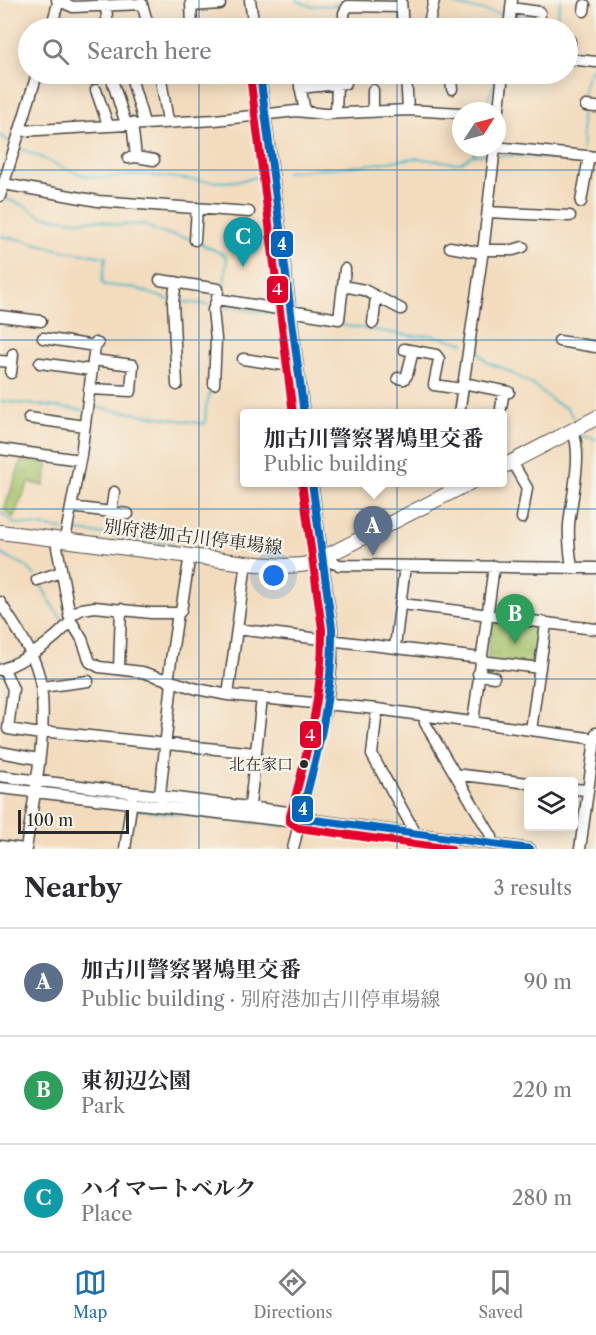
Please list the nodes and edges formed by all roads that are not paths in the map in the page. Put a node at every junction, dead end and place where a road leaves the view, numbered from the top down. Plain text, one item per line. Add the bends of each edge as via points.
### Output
1 (58, 0) edge
2 (250, 0) edge
3 (434, 0) edge
4 (143, 2) edge
5 (191, 3) edge
6 (401, 3) edge
7 (220, 4) dead end
8 (512, 4) edge
9 (106, 6) junction
10 (54, 18) edge
11 (107, 18) edge
12 (146, 18) edge
13 (192, 18) edge
14 (253, 18) edge
15 (344, 18) edge
16 (402, 18) edge
17 (428, 18) edge
18 (539, 18) edge
19 (578, 59) edge
20 (596, 62) edge
21 (34, 84) edge
22 (114, 84) edge
23 (162, 84) edge
24 (261, 84) edge
25 (299, 84) edge
26 (337, 84) joint
27 (407, 84) edge
28 (451, 84) edge
29 (502, 84) edge
30 (136, 87) dead end
31 (300, 88) junction
32 (452, 89) dead end
33 (96, 90) dead end
34 (373, 90) dead end
35 (500, 102) edge
36 (408, 111) junction
37 (305, 112) junction
38 (373, 112) junction
39 (265, 113) junction
40 (336, 113) junction
41 (452, 113) edge
42 (168, 121) junction
43 (134, 123) junction
44 (108, 125) junction
45 (20, 131) junction
46 (506, 148) edge
47 (494, 156) edge
48 (592, 156) edge
49 (154, 160) dead end
50 (4, 184) junction
51 (0, 196) edge
52 (581, 202) dead end
53 (197, 208) junction
54 (249, 212) dead end
55 (488, 212) junction
56 (570, 216) dead end
57 (195, 240) dead end
58 (450, 247) dead end
59 (523, 247) dead end
60 (483, 252) junction
61 (345, 269) dead end
62 (160, 280) dead end
63 (176, 282) junction
64 (343, 286) junction
65 (376, 297) junction
66 (218, 299) junction
67 (401, 309) dead end
68 (290, 310) junction
69 (0, 316) edge
70 (41, 321) dead end
71 (373, 323) dead end
72 (44, 338) dead end
73 (559, 341) dead end
74 (596, 347) edge
75 (0, 361) edge
76 (12, 363) dead end
77 (40, 363) dead end
78 (249, 363) dead end
79 (92, 365) junction
80 (298, 367) junction
81 (398, 378) dead end
82 (214, 384) dead end
83 (177, 385) dead end
84 (463, 386) junction
85 (89, 389) junction
86 (501, 408) dead end
87 (303, 409) edge
88 (460, 409) edge
89 (29, 418) dead end
90 (596, 418) edge
91 (84, 426) junction
92 (572, 431) junction
93 (0, 449) edge
94 (80, 460) junction
95 (507, 464) edge
96 (313, 487) edge
97 (450, 488) edge
98 (114, 492) dead end
99 (71, 507) junction
100 (111, 512) junction
101 (520, 513) dead end
102 (128, 514) dead end
103 (0, 532) edge
104 (61, 539) junction
105 (190, 555) junction
106 (322, 559) junction
107 (246, 563) junction
108 (405, 566) junction
109 (494, 566) junction
110 (572, 568) junction
111 (596, 568) edge
112 (61, 572) junction
113 (37, 580) dead end
114 (0, 602) edge
115 (401, 604) junction
116 (121, 609) junction
117 (178, 613) junction
118 (487, 614) junction
119 (70, 619) junction
120 (546, 624) junction
121 (237, 629) junction
122 (596, 629) edge
123 (333, 640) junction
124 (395, 647) junction
125 (31, 654) junction
126 (480, 659) junction
127 (93, 664) junction
128 (540, 668) junction
129 (2, 669) edge
130 (119, 669) junction
131 (478, 674) junction
132 (494, 677) dead end
133 (170, 681) junction
134 (42, 687) junction
135 (228, 694) junction
136 (262, 698) junction
137 (327, 704) junction
138 (377, 709) junction
139 (425, 716) junction
140 (473, 722) junction
141 (531, 730) junction
142 (41, 733) junction
143 (596, 737) edge
144 (166, 742) junction
145 (0, 752) edge
146 (255, 753) junction
147 (38, 759) junction
148 (455, 774) junction
149 (0, 776) edge
150 (36, 780) junction
151 (524, 783) edge
152 (0, 788) edge
153 (578, 789) edge
154 (587, 790) junction
155 (34, 792) junction
156 (132, 798) junction
157 (159, 802) junction
158 (249, 812) junction
159 (300, 818) junction
160 (416, 834) junction
161 (491, 844) junction
162 (0, 846) edge
163 (25, 849) edge
164 (125, 849) edge
165 (293, 849) edge
166 (414, 849) edge
167 (530, 849) edge
168 (580, 849) edge

1 - 9 street via 73,7
1 - 10 street
2 - 14 street
3 - 17 street
4 - 9 street
4 - 12 street
5 - 7 street
5 - 13 street
6 - 15 street via 348,6
6 - 16 street
8 - 18 street via 540,12
9 - 11 street
19 - 20 street
21 - 45 street
22 - 43 street
23 - 42 street
24 - 39 street
25 - 31 street
26 - 31 street
26 - 40 street
27 - 36 street
28 - 32 street
29 - 35 street
30 - 43 street
31 - 37 street
33 - 44 street
34 - 38 street
36 - 38 street
36 - 41 street
37 - 39 street
37 - 40 street
38 - 40 street
39 - 42 street
39 - 68 street
42 - 43 street
43 - 44 street
43 - 49 street via 132,157
44 - 45 street
45 - 50 street
46 - 48 street
47 - 55 street
48 - 52 street
50 - 51 street
50 - 53 street via 98,201
53 - 54 street
53 - 57 street
55 - 56 street via 547,218
55 - 60 street
58 - 60 street
59 - 60 street
60 - 84 street
61 - 64 street
62 - 63 street
63 - 66 street via 218,289
63 - 83 street via 173,302
64 - 65 street
64 - 68 street via 339,319
65 - 67 street
65 - 71 street
66 - 68 street
66 - 82 street via 213,310
68 - 80 street
69 - 70 street
72 - 79 street via 56,344 98,345
73 - 74 street
75 - 76 street
77 - 79 street
78 - 80 street
79 - 85 street
79 - 85 street via 133,365 131,392
80 - 87 street
81 - 84 street via 407,375 408,350 436,355 439,359 434,385
84 - 86 street via 507,391
84 - 88 street
85 - 91 street
89 - 91 street
90 - 92 main road
91 - 94 street
92 - 95 main road
92 - 110 street via 576,440 569,532
93 - 94 street
94 - 99 street
95 - 101 street via 527,488
96 - 106 street
97 - 106 main road, 別府港加古川停車場線
98 - 100 street
99 - 100 street
99 - 104 street
100 - 102 street
103 - 104 main road, 別府港加古川停車場線
104 - 105 main road, 別府港加古川停車場線
104 - 112 street via 57,547
105 - 107 main road, 別府港加古川停車場線
105 - 117 street
106 - 107 main road, 別府港加古川停車場線 via 284,567
106 - 108 street via 339,565
106 - 123 street
107 - 121 street
108 - 109 street
108 - 115 street
109 - 110 street
109 - 118 street
110 - 111 street
112 - 113 street
112 - 119 street
114 - 125 street
115 - 118 street
115 - 124 street
116 - 117 street
116 - 119 street via 82,609
116 - 130 street
117 - 133 street
118 - 120 street
118 - 126 street
119 - 125 street via 63,630
119 - 127 street
120 - 122 street
120 - 128 street
121 - 123 street
121 - 135 street
123 - 124 street
123 - 137 street
124 - 126 street
125 - 129 street
125 - 134 street
126 - 128 street
126 - 131 street
127 - 130 street
127 - 134 street via 87,681
128 - 141 street
129 - 142 street via 13,688 8,729
130 - 133 street
131 - 132 street
131 - 140 street
133 - 135 street
133 - 144 street
134 - 142 street
135 - 136 street
136 - 137 street
136 - 146 street
137 - 138 street
137 - 159 street
138 - 139 street
138 - 160 street via 372,755
139 - 140 street
139 - 148 street via 425,723
140 - 141 street
141 - 143 street
142 - 144 street
142 - 147 street
143 - 154 street
144 - 146 street
144 - 157 street
145 - 147 street
146 - 158 street
147 - 150 street
148 - 151 street
148 - 161 street via 492,837
149 - 150 street
150 - 155 street
150 - 156 street
152 - 155 street
153 - 154 street
154 - 168 street
155 - 156 street
155 - 163 street
156 - 157 street
156 - 164 street
157 - 158 street
158 - 159 street via 287,821
159 - 160 street
159 - 165 street
160 - 161 street
160 - 166 street
161 - 167 street
162 - 163 street

